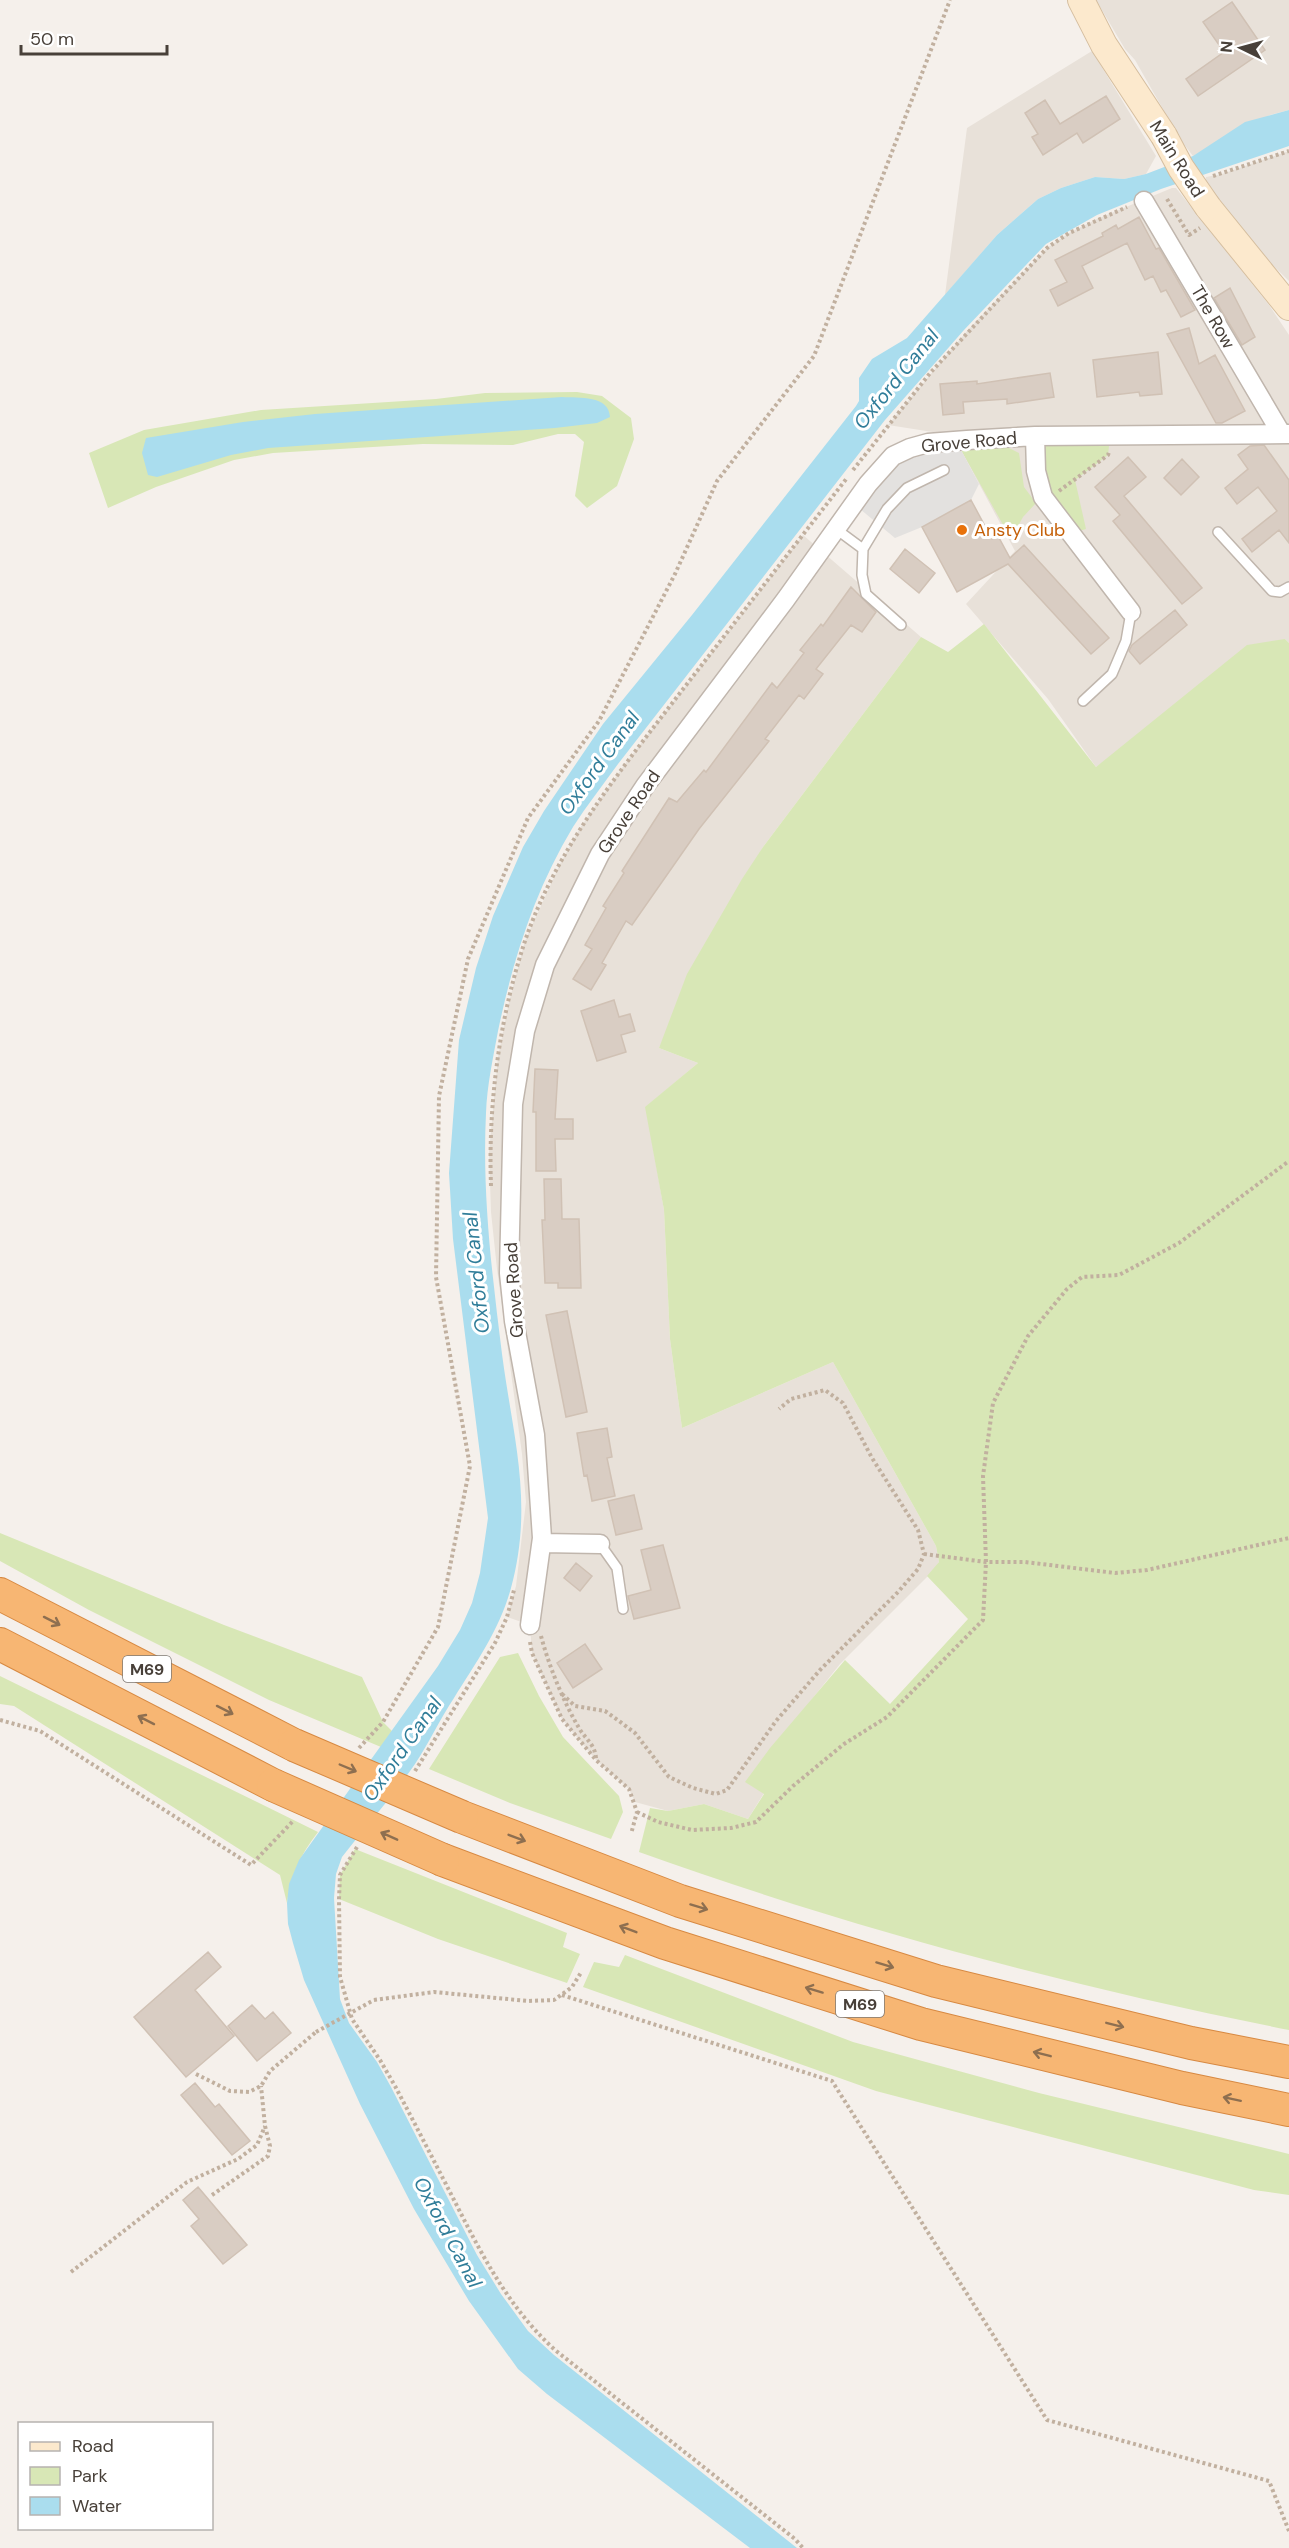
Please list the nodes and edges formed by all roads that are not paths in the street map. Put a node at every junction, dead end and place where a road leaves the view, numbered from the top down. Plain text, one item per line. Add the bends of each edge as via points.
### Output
1 (1081, 0) edge
2 (1144, 201) road end
3 (1289, 307) edge
4 (1285, 433) edge
5 (1035, 436) junction
6 (944, 470) dead end
7 (836, 529) junction
8 (1218, 532) dead end
9 (862, 549) junction
10 (1289, 587) edge
11 (1131, 612) joint
12 (902, 625) dead end
13 (1083, 701) dead end
14 (542, 1543) junction
15 (600, 1544) joint
16 (0, 1594) edge
17 (623, 1609) dead end
18 (530, 1625) road end
19 (0, 1644) edge
20 (1289, 2062) edge
21 (1289, 2110) edge

1 - 3 main road, Main Road, bridge via 1104,45 1181,168 1211,212
2 - 4 street, The Row
4 - 5 street, Grove Road
5 - 7 street, Grove Road via 928,443 910,448 893,456 881,468
5 - 11 street via 1036,471 1046,501
6 - 9 lane via 907,488 887,509
7 - 9 lane
7 - 14 street, Grove Road via 645,786 600,854 544,965 528,1020 513,1104 509,1273 535,1435
8 - 10 lane via 1272,591
9 - 12 lane via 866,594
11 - 13 lane via 1126,640 1112,674
14 - 15 street
14 - 18 street, Grove Road
15 - 17 lane via 616,1568
16 -> 20 highway, M69, bridge via 294,1745 462,1817 680,1901 936,1981 1191,2043
21 -> 19 highway, M69, bridge via 921,2024 665,1943 443,1860 273,1785

